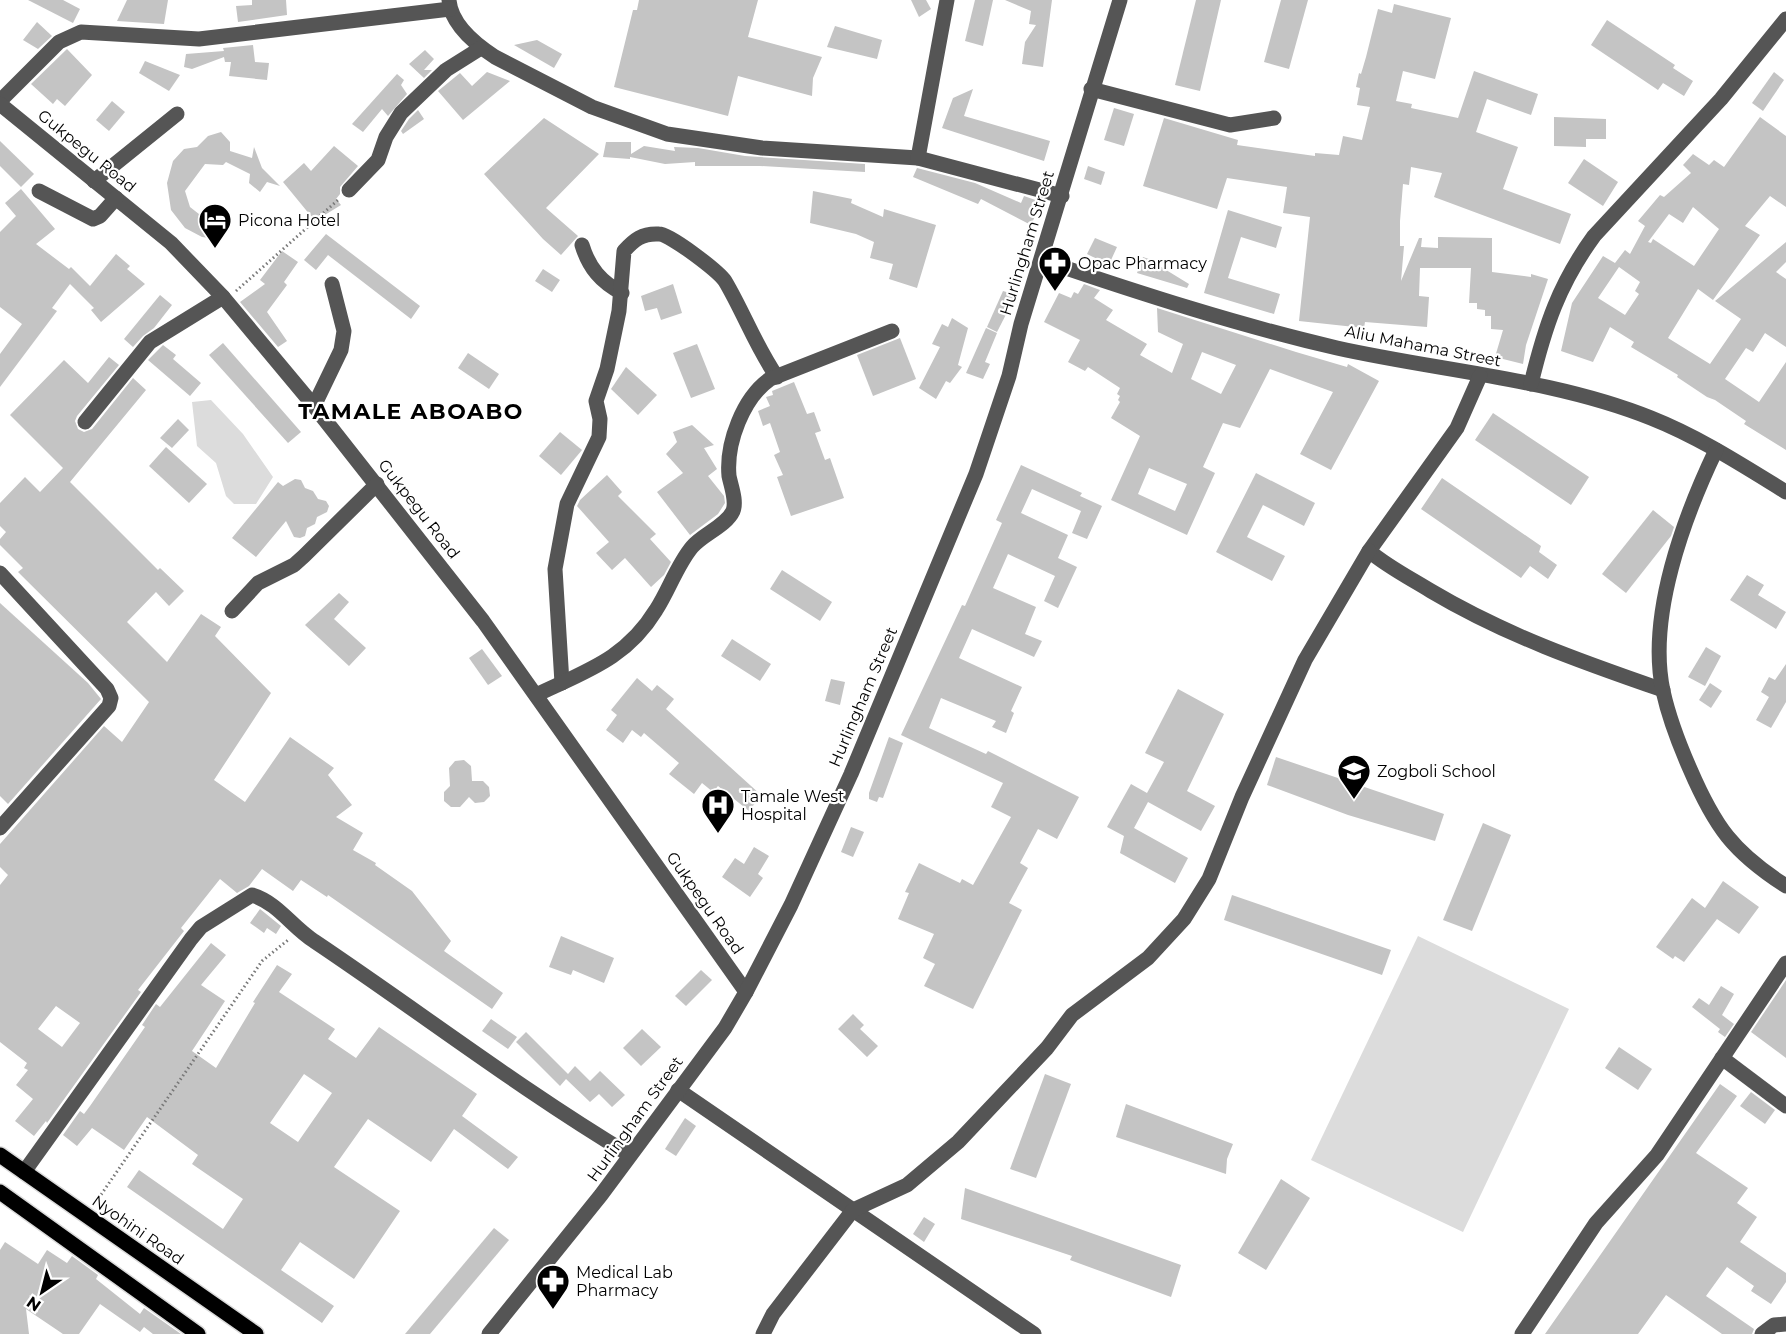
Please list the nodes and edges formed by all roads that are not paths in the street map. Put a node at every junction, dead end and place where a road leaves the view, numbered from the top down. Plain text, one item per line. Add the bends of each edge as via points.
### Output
1 (946, 0) edge
2 (1120, 0) edge
3 (449, 4) edge
4 (1786, 20) edge
5 (481, 48) junction
6 (1091, 89) junction
7 (0, 103) edge
8 (177, 114) dead end
9 (1274, 118) dead end
10 (918, 158) junction
11 (94, 181) junction
12 (349, 190) road end
13 (39, 191) dead end
14 (1062, 196) junction
15 (116, 198) junction
16 (582, 245) dead end
17 (1042, 260) junction
18 (332, 284) dead end
19 (622, 292) junction
20 (225, 298) junction
21 (892, 331) dead end
22 (1480, 376) junction
23 (777, 377) junction
24 (1531, 384) junction
25 (314, 406) junction
26 (85, 422) dead end
27 (1716, 450) junction
28 (377, 484) junction
29 (1786, 492) edge
30 (1369, 551) junction
31 (0, 573) edge
32 (232, 611) dead end
33 (562, 683) junction
34 (1663, 690) junction
35 (536, 695) junction
36 (0, 828) edge
37 (1786, 886) edge
38 (1786, 963) edge
39 (746, 992) junction
40 (1722, 1058) junction
41 (678, 1090) junction
42 (1786, 1106) edge
43 (0, 1155) edge
44 (630, 1155) junction
45 (24, 1172) junction
46 (0, 1192) edge
47 (854, 1210) junction
48 (1786, 1324) edge
49 (198, 1334) edge
50 (256, 1334) edge
51 (489, 1334) edge
52 (764, 1334) edge
53 (1034, 1334) edge
54 (1522, 1334) edge
55 (1762, 1334) edge

1 - 10 street
2 - 6 street, Hurlingham Street
3 - 5 street via 458,23
3 - 7 street via 199,39 81,32 59,42
4 - 24 street via 1721,99 1578,258 1549,315
5 - 10 street via 592,107 667,134 762,148
5 - 12 street via 446,70 401,113 378,160
6 - 9 street via 1230,125
6 - 14 street, Hurlingham Street
7 - 11 street, Gukpegu Road
8 - 11 street
10 - 14 street
11 - 15 street, Gukpegu Road
13 - 15 street via 93,219
14 - 17 street, Hurlingham Street
15 - 20 street, Gukpegu Road via 171,243
16 - 19 street via 603,283
17 - 22 street, Aliu Mahama Street via 1305,340
17 - 39 street, Hurlingham Street via 976,474 851,774
18 - 25 street via 344,331 341,350
19 - 23 street via 624,251 642,235 662,234 718,273
19 - 33 street via 607,369 596,401 599,437 567,504 555,568
20 - 25 street, Gukpegu Road
20 - 26 street via 150,342
21 - 23 street
22 - 24 street, Aliu Mahama Street
22 - 30 street via 1457,428
23 - 33 street via 761,385 753,395 733,442 729,474 734,506 731,515 691,548 637,637 616,656
24 - 27 street, Aliu Mahama Street via 1633,412
25 - 28 street, Gukpegu Road
27 - 29 street, Aliu Mahama Street
27 - 34 street via 1690,509 1664,599
28 - 32 street via 299,561 258,583
28 - 35 street, Gukpegu Road
30 - 34 street via 1392,569 1479,620 1564,656
30 - 47 street via 1305,660 1209,879 1184,919 1148,958 1072,1015 1047,1048 958,1142 907,1185
31 - 36 street via 107,688 111,698 109,706
33 - 35 street
34 - 37 street via 1679,745 1713,817 1738,851
35 - 39 street, Gukpegu Road
38 - 40 street
39 - 41 street, Hurlingham Street via 725,1028
40 - 42 street
40 - 54 street via 1657,1155 1596,1223
41 - 44 street, Hurlingham Street
41 - 47 street
43 - 45 main road, Nyohini Road
44 - 45 street via 558,1112 301,931 275,907 252,895 201,927
44 - 51 street, Hurlingham Street
45 - 50 main road, Nyohini Road
46 - 49 main road
47 - 52 street via 773,1314
47 - 53 street
48 - 55 street via 1774,1324

